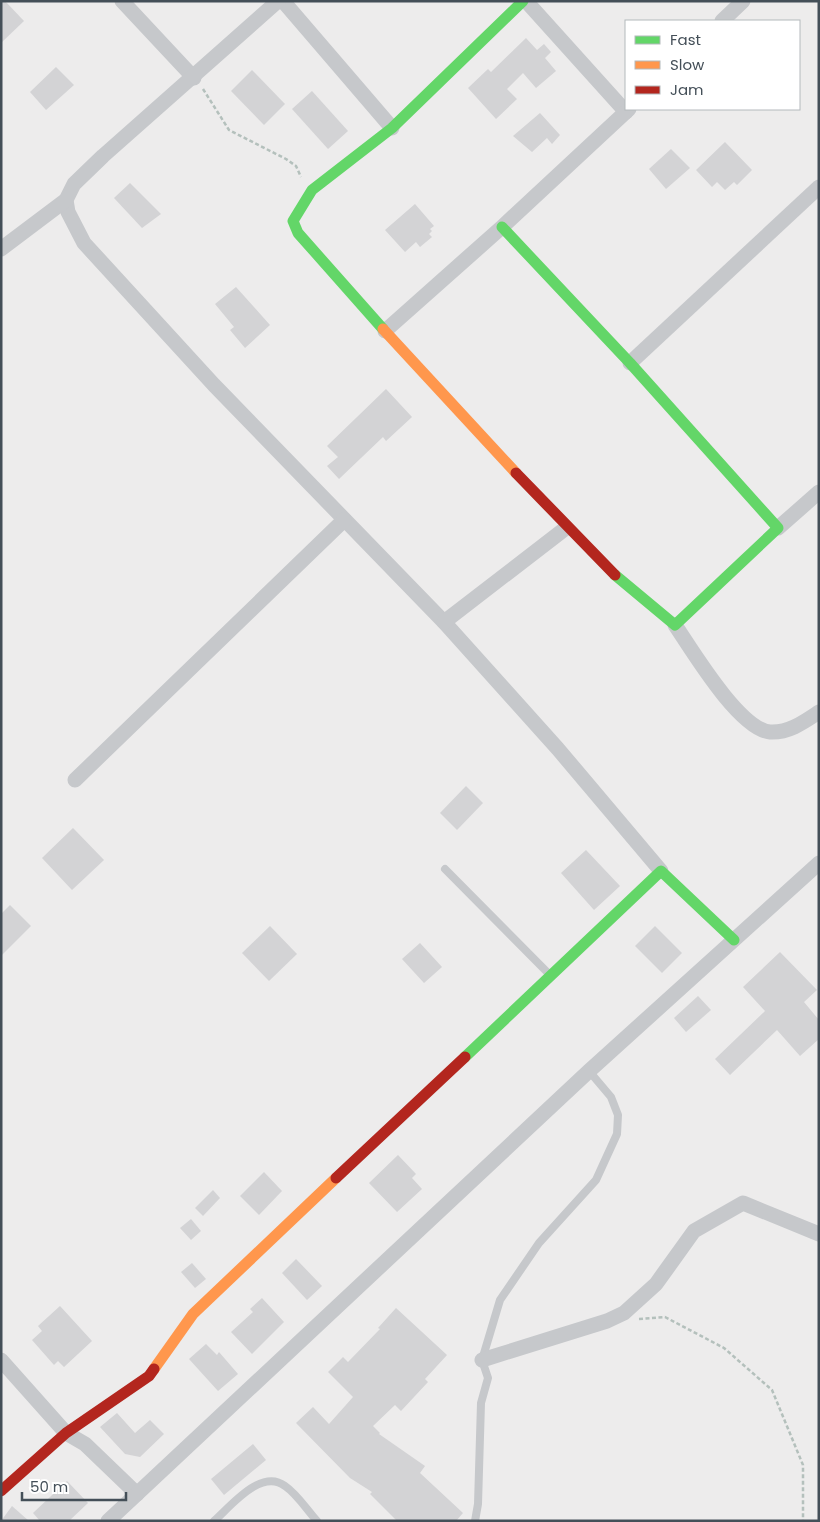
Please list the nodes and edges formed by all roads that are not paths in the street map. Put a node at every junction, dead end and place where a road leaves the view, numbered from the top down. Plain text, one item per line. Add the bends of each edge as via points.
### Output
1 (122, 1) edge
2 (278, 1) edge
3 (283, 1) edge
4 (524, 1) edge
5 (743, 1) edge
6 (723, 20) edge
7 (194, 78) junction
8 (625, 108) edge
9 (627, 110) edge
10 (392, 128) junction
11 (819, 187) edge
12 (66, 200) junction
13 (502, 227) junction
14 (1, 249) edge
15 (384, 331) junction
16 (630, 363) junction
17 (819, 492) edge
18 (344, 520) junction
19 (566, 528) junction
20 (778, 528) junction
21 (444, 622) junction
22 (675, 625) junction
23 (819, 712) edge
24 (75, 780) dead end
25 (819, 864) edge
26 (445, 869) dead end
27 (661, 871) junction
28 (734, 940) junction
29 (550, 976) junction
30 (589, 1071) junction
31 (819, 1234) edge
32 (1, 1360) edge
33 (482, 1360) junction
34 (66, 1433) junction
35 (1, 1492) edge
36 (137, 1494) junction
37 (108, 1521) edge
38 (214, 1521) edge
39 (317, 1521) edge
40 (475, 1521) edge

1 - 7 street
2 - 7 street
3 - 10 street
4 - 8 street
4 - 10 street
5 - 6 street
7 - 12 street via 103,156 74,184
9 - 13 street
10 - 15 street via 312,190 293,222 298,233
11 - 16 street
12 - 14 street
12 - 18 street via 68,212 84,243
13 - 15 street
13 - 16 street
15 - 19 street
16 - 20 street
17 - 20 street
18 - 21 street
18 - 24 street
19 - 21 street
19 - 22 street via 643,602
20 - 22 street
21 - 27 street via 558,749
22 - 23 street via 706,673 745,719 769,732 797,727
25 - 28 street
26 - 29 lane
27 - 28 street
27 - 29 street
28 - 30 street
29 - 34 street via 193,1314 149,1376
30 - 33 lane via 611,1097 618,1115 617,1134 596,1180 539,1243 500,1300
30 - 36 street
31 - 33 street via 743,1203 694,1231 656,1284 624,1313
32 - 34 street
33 - 40 lane via 488,1378 481,1403
34 - 35 street
34 - 36 street via 85,1444
36 - 37 street
38 - 39 lane via 257,1483 271,1481 285,1485

